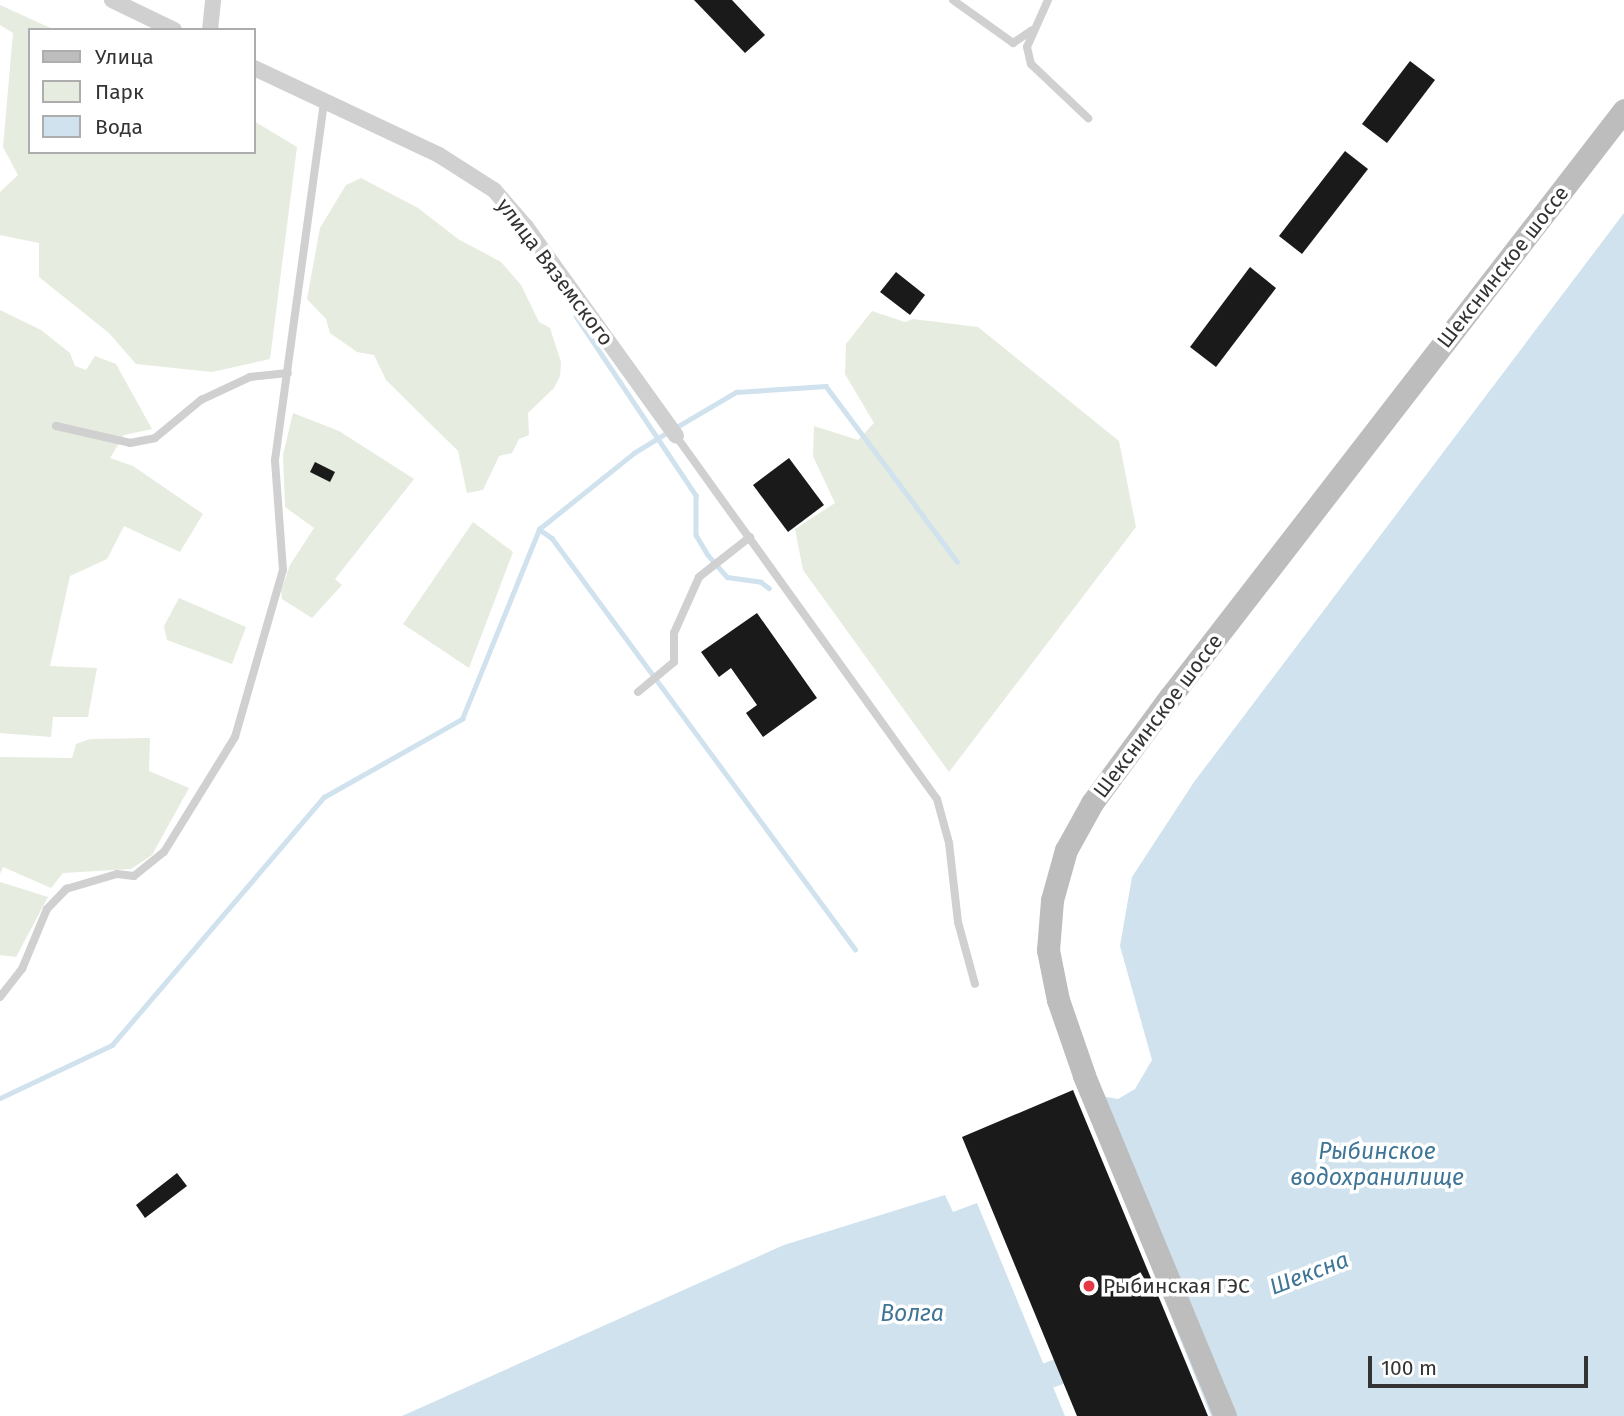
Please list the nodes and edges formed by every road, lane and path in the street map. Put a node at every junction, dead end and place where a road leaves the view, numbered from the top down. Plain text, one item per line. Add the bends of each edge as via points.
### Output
1 (112, 0) edge
2 (213, 0) edge
3 (953, 0) edge
4 (1048, 0) edge
5 (170, 28) edge
6 (209, 28) edge
7 (1033, 29) junction
8 (256, 69) edge
9 (324, 102) junction
10 (1624, 110) edge
11 (1088, 118) dead end
12 (288, 373) junction
13 (56, 426) dead end
14 (676, 436) joint
15 (750, 537) junction
16 (638, 692) dead end
17 (975, 984) dead end
18 (0, 997) edge
19 (1225, 1416) edge

1 - 5 street
2 - 6 street
3 - 7 lane via 1013,43
4 - 7 lane
7 - 11 lane via 1027,47 1031,64
8 - 9 street, улица Вяземского
9 - 12 lane
9 - 14 street, улица Вяземского via 447,159 494,190 526,227
10 - 19 main road, Шекснинское шоссе via 1092,803 1066,850 1052,900 1048,950 1058,1000 1083,1075
12 - 13 lane via 250,377 213,394 155,438 130,443
12 - 18 lane via 275,460 283,570 235,737 164,852 134,876 117,874 66,889 47,909 22,969
14 - 15 lane
15 - 16 lane via 699,577 674,633 674,662
15 - 17 lane via 937,799 949,843 958,922

